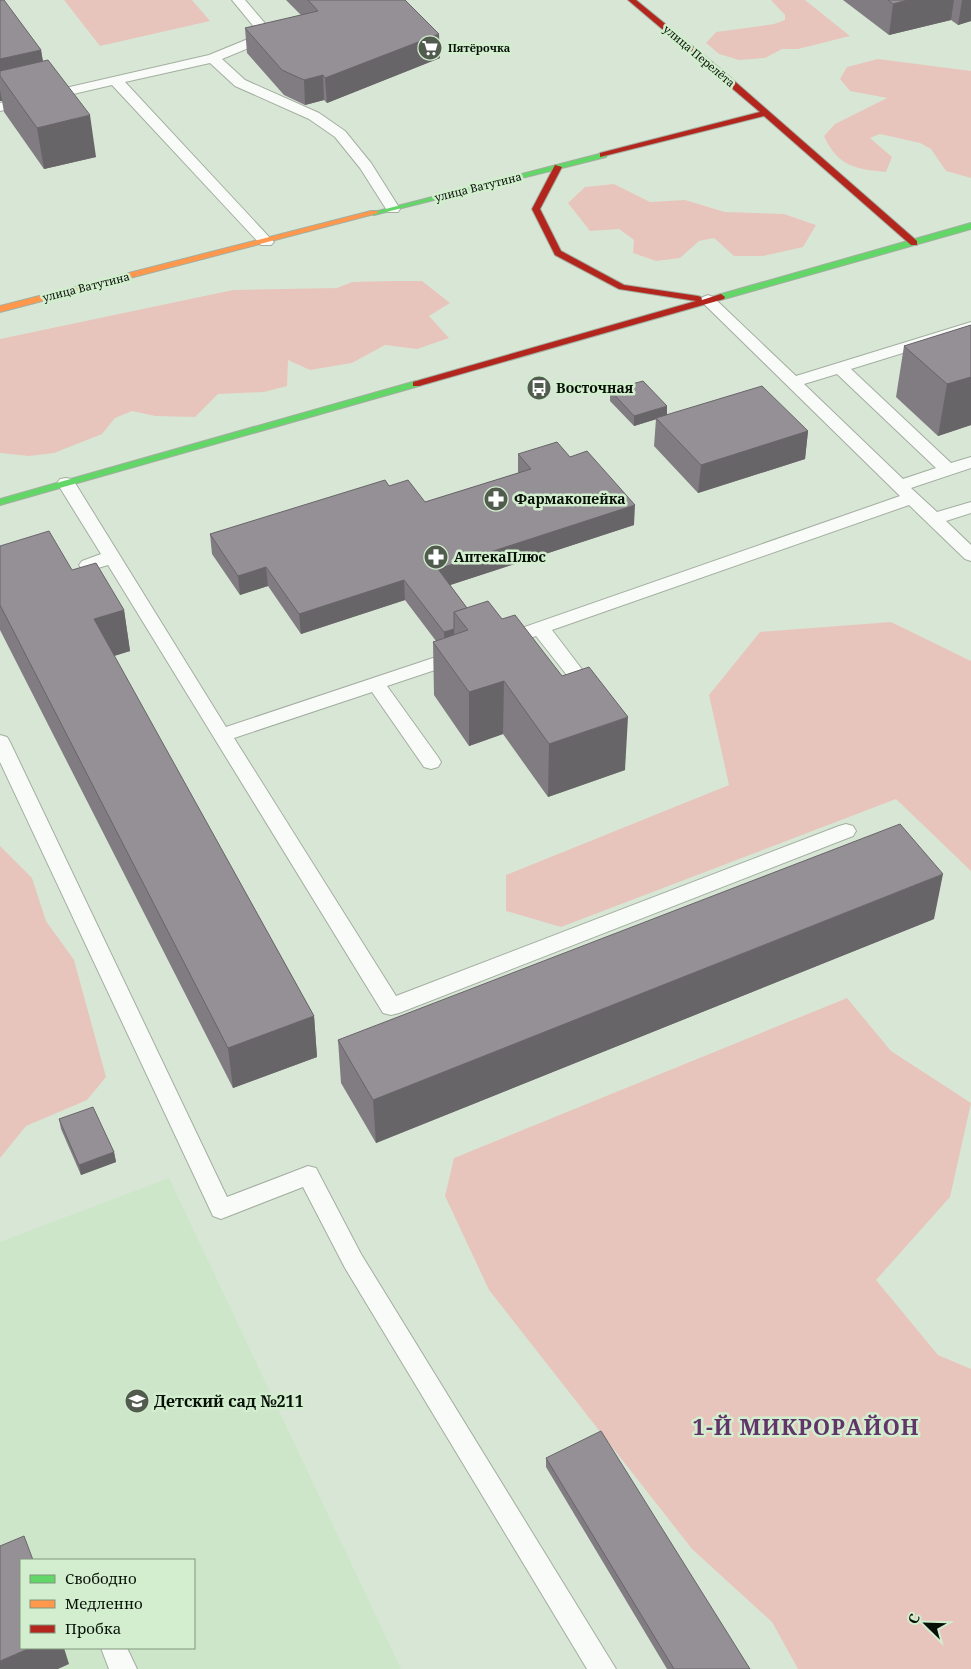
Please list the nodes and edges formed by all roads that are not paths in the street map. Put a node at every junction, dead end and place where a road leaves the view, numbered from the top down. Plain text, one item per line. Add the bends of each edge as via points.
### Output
1 (238, 0) edge
2 (632, 0) edge
3 (213, 58) junction
4 (115, 80) junction
5 (0, 107) edge
6 (766, 113) junction
7 (558, 166) junction
8 (392, 209) junction
9 (971, 226) edge
10 (266, 242) junction
11 (914, 243) junction
12 (708, 300) junction
13 (0, 309) edge
14 (971, 327) edge
15 (840, 368) junction
16 (793, 382) junction
17 (971, 462) edge
18 (948, 470) junction
19 (66, 483) junction
20 (905, 492) junction
21 (0, 502) edge
22 (971, 507) edge
23 (934, 519) junction
24 (971, 555) edge
25 (112, 557) junction
26 (88, 565) edge
27 (540, 628) junction
28 (376, 684) junction
29 (588, 689) edge
30 (222, 735) junction
31 (0, 742) edge
32 (431, 762) dead end
33 (846, 831) dead end
34 (114, 1649) edge
35 (123, 1669) edge
36 (602, 1669) edge

1 - 3 lane via 268,35
2 - 6 main road, улица Перелёта
3 - 4 lane
3 - 8 lane via 240,84 314,116 340,134 366,166
4 - 5 lane
4 - 10 lane
6 - 7 main road, улица Ватутина
6 - 11 main road
7 - 8 main road, улица Ватутина
7 - 12 main road via 536,209 558,253 622,287
8 - 10 main road, улица Ватутина
9 - 11 main road
10 - 13 main road, улица Ватутина
11 - 12 main road
12 - 16 lane
12 - 19 main road
14 - 15 lane
15 - 16 lane
15 - 18 lane
16 - 20 lane
17 - 18 lane
18 - 20 lane
19 - 21 main road
19 - 25 lane
20 - 23 lane
20 - 27 lane
22 - 23 lane
23 - 24 lane
25 - 26 lane
25 - 30 lane
27 - 28 lane
27 - 29 lane
28 - 30 lane
28 - 32 lane
30 - 33 lane via 391,1007
31 - 36 lane via 222,1209 308,1175 352,1261
34 - 35 lane

